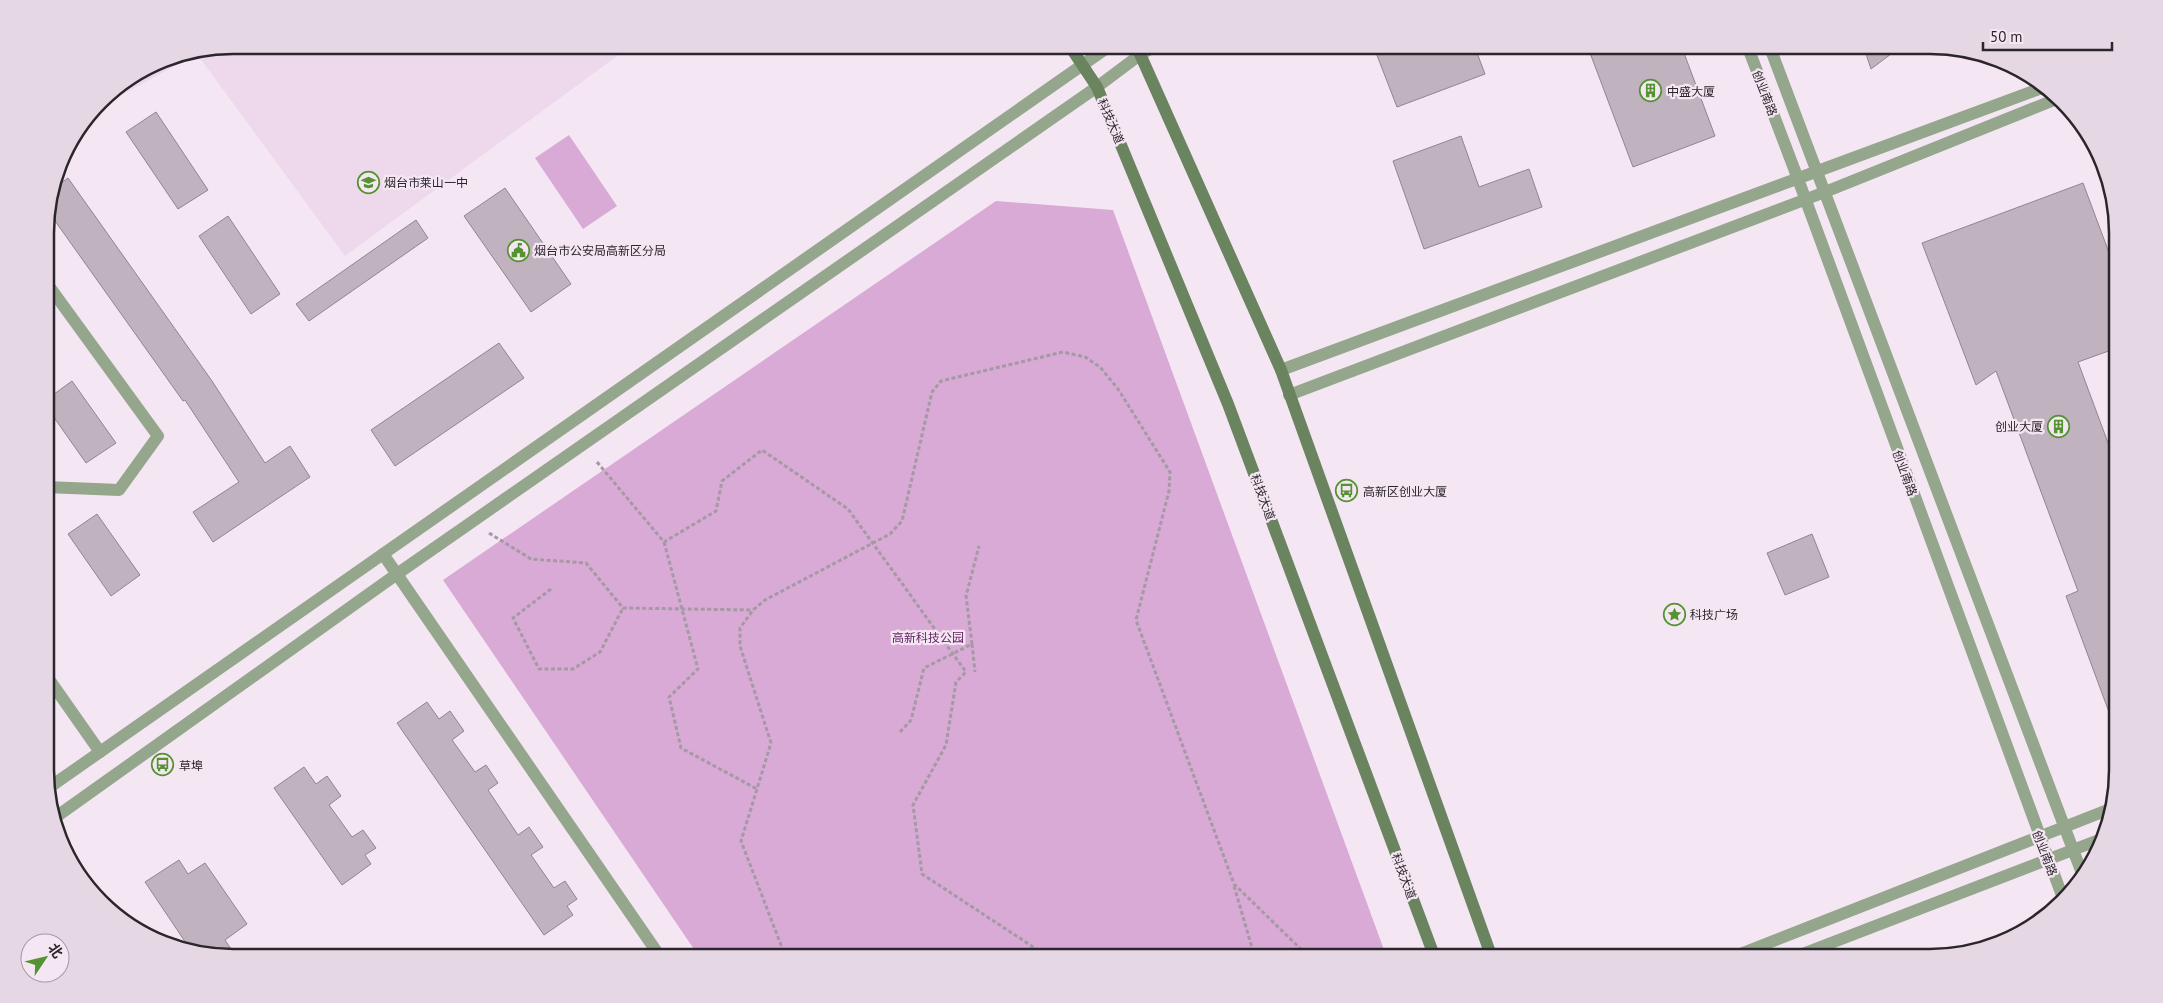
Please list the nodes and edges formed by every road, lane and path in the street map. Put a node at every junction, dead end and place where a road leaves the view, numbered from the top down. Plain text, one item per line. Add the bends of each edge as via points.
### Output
1 (1075, 54) edge
2 (1098, 54) edge
3 (1133, 54) edge
4 (1141, 54) edge
5 (1750, 54) edge
6 (1772, 54) edge
7 (1082, 65) junction
8 (1096, 87) junction
9 (2037, 90) edge
10 (2051, 101) edge
11 (1817, 172) junction
12 (1798, 179) junction
13 (1825, 192) junction
14 (1804, 199) junction
15 (54, 293) edge
16 (1282, 370) junction
17 (1289, 395) junction
18 (597, 462) dead end
19 (54, 486) edge
20 (489, 533) dead end
21 (664, 542) junction
22 (872, 543) junction
23 (979, 546) dead end
24 (383, 554) junction
25 (397, 574) junction
26 (551, 589) dead end
27 (624, 608) junction
28 (682, 608) junction
29 (753, 610) junction
30 (972, 644) junction
31 (975, 672) dead end
32 (54, 686) edge
33 (900, 732) dead end
34 (100, 752) junction
35 (54, 784) edge
36 (757, 789) junction
37 (2104, 811) edge
38 (59, 814) edge
39 (2064, 827) junction
40 (2039, 838) junction
41 (2095, 842) edge
42 (2073, 850) junction
43 (2048, 858) junction
44 (2080, 868) edge
45 (1234, 884) junction
46 (2061, 893) edge
47 (655, 949) edge
48 (783, 949) edge
49 (1036, 949) edge
50 (1252, 949) edge
51 (1301, 949) edge
52 (1432, 949) edge
53 (1489, 949) edge
54 (1753, 949) edge
55 (1815, 949) edge

1 - 7 main road, 科技大道
2 - 7 street
3 - 8 street
4 - 16 main road
5 - 12 street, 创业南路
6 - 11 street, 创业南路
7 - 8 main road, 科技大道
7 - 24 street
8 - 25 street
8 - 52 main road, 科技大道 via 1228,404
9 - 11 street
10 - 13 street
11 - 12 street
11 - 13 street, 创业南路
12 - 14 street, 创业南路
12 - 16 street
13 - 14 street
13 - 39 street, 创业南路
14 - 17 street
14 - 40 street, 创业南路
15 - 19 street via 158,436 119,490
16 - 17 main road
17 - 53 main road
18 - 21 path
20 - 27 path via 531,559 586,563
21 - 22 path via 716,511 722,481 762,450 848,509
21 - 28 path
22 - 29 path via 764,600
22 - 45 path via 890,534 902,521 932,392 941,381 1063,352 1085,357 1100,367 1118,389 1170,472 1169,491 1136,620
22 - 49 path via 966,672 956,682 946,745 913,805 922,874
23 - 30 path via 966,596
24 - 25 street
24 - 34 street
25 - 38 street
25 - 47 street
26 - 27 path via 513,618 539,669 573,669 600,652
27 - 28 path
28 - 29 path
28 - 36 path via 698,669 669,697 681,748
29 - 36 path via 740,628 740,646 771,743
30 - 31 path
30 - 33 path via 924,668 911,720
32 - 34 street
34 - 35 street
36 - 48 path via 741,841
37 - 39 street
39 - 40 street
39 - 42 street, 创业南路
40 - 43 street, 创业南路
40 - 54 street
41 - 42 street
42 - 43 street
42 - 44 street, 创业南路
43 - 46 street, 创业南路
43 - 55 street
45 - 50 path
45 - 51 path

